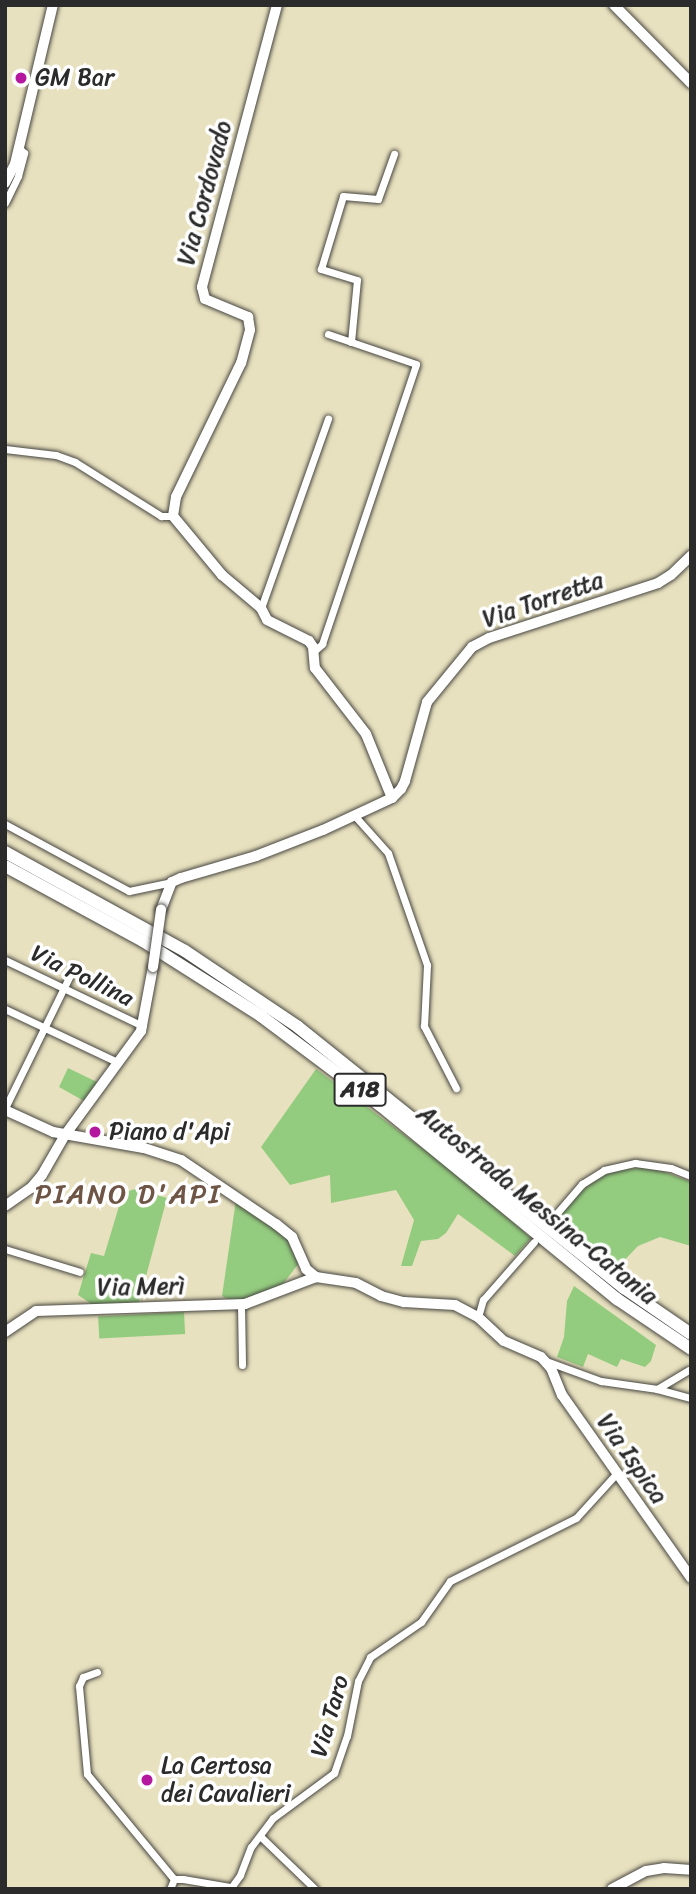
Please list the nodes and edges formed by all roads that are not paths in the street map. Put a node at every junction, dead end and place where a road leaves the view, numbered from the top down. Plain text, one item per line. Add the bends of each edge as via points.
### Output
1 (52, 5) edge
2 (277, 5) edge
3 (614, 5) edge
4 (691, 83) edge
5 (19, 148) junction
6 (394, 154) dead end
7 (5, 183) edge
8 (5, 203) edge
9 (328, 334) dead end
10 (351, 342) junction
11 (328, 419) dead end
12 (5, 449) edge
13 (173, 516) junction
14 (691, 556) edge
15 (261, 608) junction
16 (314, 651) junction
17 (392, 798) junction
18 (354, 815) junction
19 (5, 824) edge
20 (5, 852) edge
21 (5, 866) edge
22 (172, 882) junction
23 (5, 960) edge
24 (75, 967) dead end
25 (64, 988) junction
26 (5, 1009) edge
27 (143, 1027) junction
28 (44, 1028) junction
29 (117, 1062) junction
30 (456, 1088) dead end
31 (5, 1109) edge
32 (65, 1135) junction
33 (691, 1176) edge
34 (5, 1206) edge
35 (551, 1220) dead end
36 (534, 1242) dead end
37 (5, 1249) edge
38 (305, 1266) junction
39 (80, 1272) dead end
40 (316, 1277) junction
41 (296, 1283) junction
42 (282, 1291) junction
43 (483, 1300) junction
44 (241, 1305) junction
45 (466, 1308) junction
46 (478, 1317) junction
47 (5, 1332) edge
48 (691, 1334) edge
49 (691, 1349) edge
50 (547, 1361) junction
51 (242, 1365) dead end
52 (689, 1370) dead end
53 (657, 1389) junction
54 (691, 1398) edge
55 (616, 1474) junction
56 (691, 1578) edge
57 (97, 1672) dead end
58 (260, 1836) junction
59 (691, 1870) edge
60 (174, 1880) junction
61 (231, 1888) edge
62 (170, 1889) edge
63 (315, 1889) edge
64 (612, 1889) edge

1 - 5 street
2 - 13 street, Via Cordovado via 202,287 205,299 248,317 250,330 241,363 176,497
3 - 4 street
5 - 7 street
5 - 8 street via 24,153
6 - 10 street via 377,199 343,196 321,269 358,280
9 - 10 street
10 - 16 street via 416,364 322,644
11 - 15 street
12 - 13 street via 75,462 160,516
13 - 15 street via 222,575
14 - 17 street, Via Torretta via 658,583 472,647 427,702 405,781
15 - 16 street via 267,620 309,642
16 - 17 street via 314,668 366,734
17 - 18 street
18 - 22 street via 256,856
18 - 30 street via 388,853 427,965 424,1026
19 - 22 street via 129,891
20 - 48 highway, Autostrada Messina-Catania / A18 via 185,951 299,1027 624,1289
21 - 49 highway, Autostrada Messina-Catania / A18 via 179,962 291,1037 617,1299
22 - 27 street, bridge via 164,894
23 - 25 street, Via Pollina
24 - 25 street
25 - 27 street, Via Pollina
25 - 28 street
26 - 28 street
27 - 29 street
28 - 29 street
28 - 31 street
29 - 32 street
31 - 32 street
32 - 34 street via 31,1188
32 - 38 street via 144,1148 181,1160 292,1237
33 - 35 street via 635,1163 604,1170 582,1184
36 - 43 street
37 - 39 street
38 - 40 street
38 - 41 street
38 - 42 street
40 - 41 street
40 - 45 street, Via Ispica via 356,1283 404,1302
41 - 42 street, Via Merì
42 - 44 street, Via Merì
43 - 45 street
43 - 46 street
44 - 47 street, Via Merì via 36,1311
44 - 51 street
45 - 46 street, Via Ispica
46 - 50 street, Via Ispica via 504,1341
50 - 53 street, Via Ispica via 601,1381
50 - 55 street, Via Ispica via 562,1395
52 - 53 street
53 - 54 street, Via Ispica
55 - 56 street, Via Ispica
55 - 58 street, Via Taro via 576,1518 450,1581 421,1622 370,1657 358,1681 334,1773 281,1810
57 - 60 street via 83,1677 79,1686 87,1774
58 - 61 street, Via Taro
58 - 63 street
59 - 64 street via 646,1871
60 - 61 street via 197,1879
60 - 62 street

